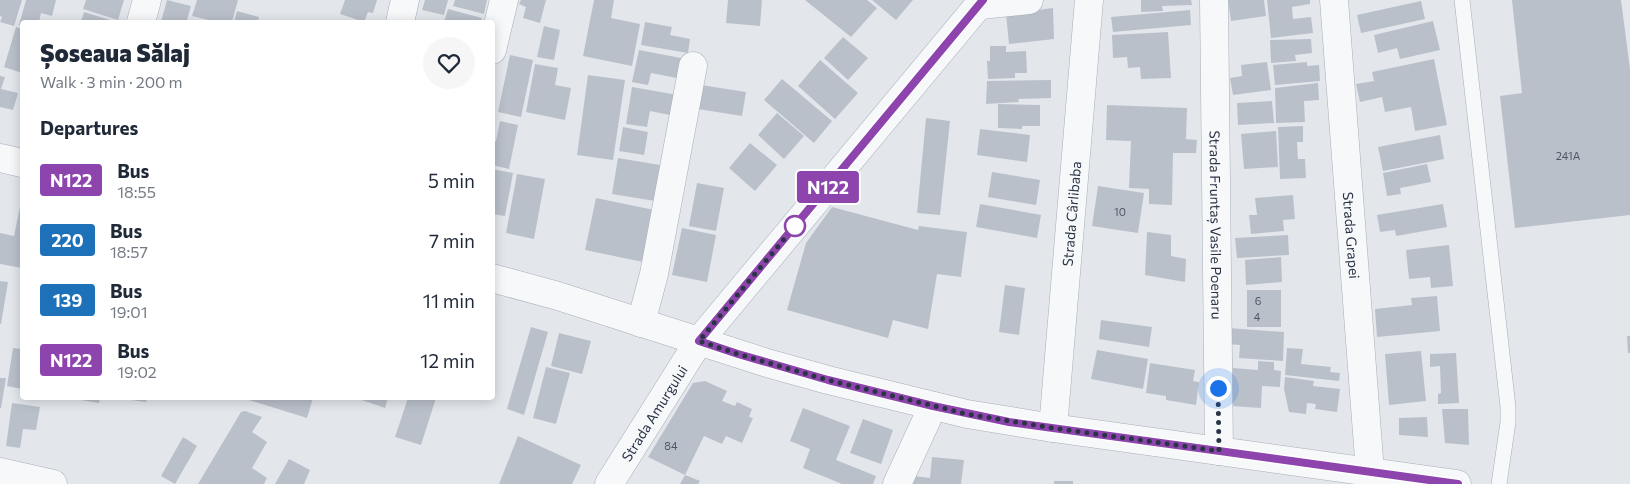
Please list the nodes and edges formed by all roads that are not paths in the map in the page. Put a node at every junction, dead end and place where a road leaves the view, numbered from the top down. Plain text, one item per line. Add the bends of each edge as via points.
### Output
1 (147, 0) edge
2 (405, 0) edge
3 (504, 0) edge
4 (1029, 0) edge
5 (1089, 0) edge
6 (1214, 0) edge
7 (1334, 0) edge
8 (1462, 0) edge
9 (982, 2) edge
10 (142, 20) edge
11 (400, 20) edge
12 (495, 38) edge
13 (693, 66) dead end
14 (0, 158) edge
15 (20, 163) edge
16 (495, 279) edge
17 (641, 323) junction
18 (699, 341) junction
19 (933, 406) junction
20 (1053, 428) junction
21 (1219, 451) junction
22 (0, 472) edge
23 (1370, 472) junction
24 (53, 484) edge
25 (609, 484) edge
26 (897, 484) edge
27 (1457, 484) edge
28 (1500, 484) edge

1 - 10 street
2 - 11 street
3 - 12 street
4 - 9 street
5 - 20 street, Strada Cârlibaba
6 - 21 street, Strada Fruntaș Vasile Poenaru
7 - 23 street, Strada Grapei
8 - 28 lane via 1508,407
9 - 18 street, Strada Amurgului
13 - 17 street via 654,274
14 - 15 street
16 - 17 street
17 - 18 street
18 - 19 street via 828,380
18 - 25 street, Strada Amurgului
19 - 20 street
19 - 26 street
20 - 21 street
21 - 23 street
22 - 24 street
23 - 27 street

